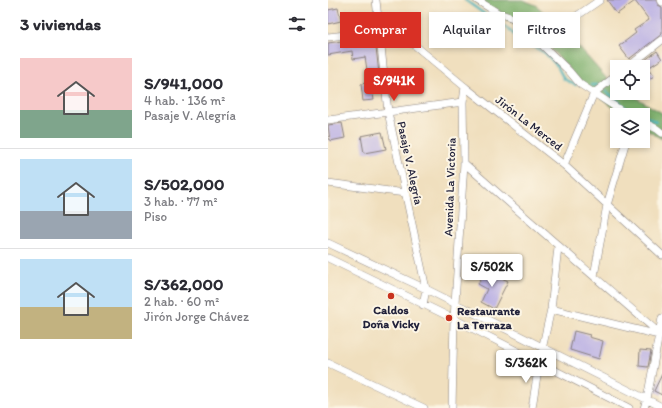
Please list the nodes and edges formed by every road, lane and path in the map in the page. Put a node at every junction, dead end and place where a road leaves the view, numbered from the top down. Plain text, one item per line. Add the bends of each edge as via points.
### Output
1 (376, 0) edge
2 (600, 0) edge
3 (480, 1) edge
4 (377, 12) edge
5 (580, 14) edge
6 (513, 18) edge
7 (340, 36) edge
8 (328, 38) edge
9 (662, 40) edge
10 (382, 48) edge
11 (418, 48) edge
12 (545, 48) edge
13 (637, 60) edge
14 (610, 81) edge
15 (465, 87) junction
16 (594, 94) junction
17 (463, 102) junction
18 (617, 108) edge
19 (388, 112) junction
20 (328, 120) edge
21 (650, 125) edge
22 (660, 129) edge
23 (624, 148) edge
24 (464, 163) junction
25 (564, 165) junction
26 (328, 183) edge
27 (405, 193) junction
28 (607, 205) junction
29 (328, 243) edge
30 (558, 247) junction
31 (347, 252) junction
32 (662, 255) edge
33 (328, 258) edge
34 (343, 265) junction
35 (594, 276) junction
36 (426, 289) junction
37 (455, 303) junction
38 (423, 305) junction
39 (551, 309) junction
40 (662, 318) edge
41 (454, 319) junction
42 (659, 334) junction
43 (543, 348) junction
44 (328, 363) edge
45 (539, 364) junction
46 (647, 399) junction
47 (662, 407) edge
48 (424, 408) edge
49 (452, 408) edge
50 (532, 408) edge
51 (629, 408) edge
52 (644, 408) edge

1 - 4 street, Pasaje V. Alegría
2 - 5 street
3 - 6 street via 498,13
7 - 8 street
9 - 13 street
10 - 19 street, Pasaje V. Alegría
11 - 15 street, Jirón La Merced
12 - 16 street via 580,84
14 - 16 street
15 - 17 street, Avenida La Victoria
15 - 25 street, Jirón La Merced
16 - 18 street
16 - 25 street
17 - 19 street
17 - 24 street, Avenida La Victoria
19 - 20 street
19 - 27 street, Pasaje V. Alegría
21 - 22 street
23 - 28 street
24 - 30 street
24 - 37 street, Avenida La Victoria
25 - 28 street, Jirón La Merced
26 - 27 street
27 - 36 street, Pasaje V. Alegría
28 - 32 street, Jirón La Merced
28 - 35 street
29 - 31 street
30 - 35 street
30 - 39 street
31 - 34 street
31 - 36 street
33 - 34 street
34 - 38 street
35 - 42 street
36 - 37 street
36 - 38 street, Pasaje V. Alegría
37 - 41 street, Avenida La Victoria
37 - 43 street
38 - 41 street
39 - 42 street
39 - 43 street
40 - 42 street
41 - 45 street
41 - 49 street, Avenida La Victoria
42 - 46 street
43 - 45 street
43 - 46 street
44 - 48 street
45 - 50 street
45 - 51 street
46 - 47 street
46 - 52 street

